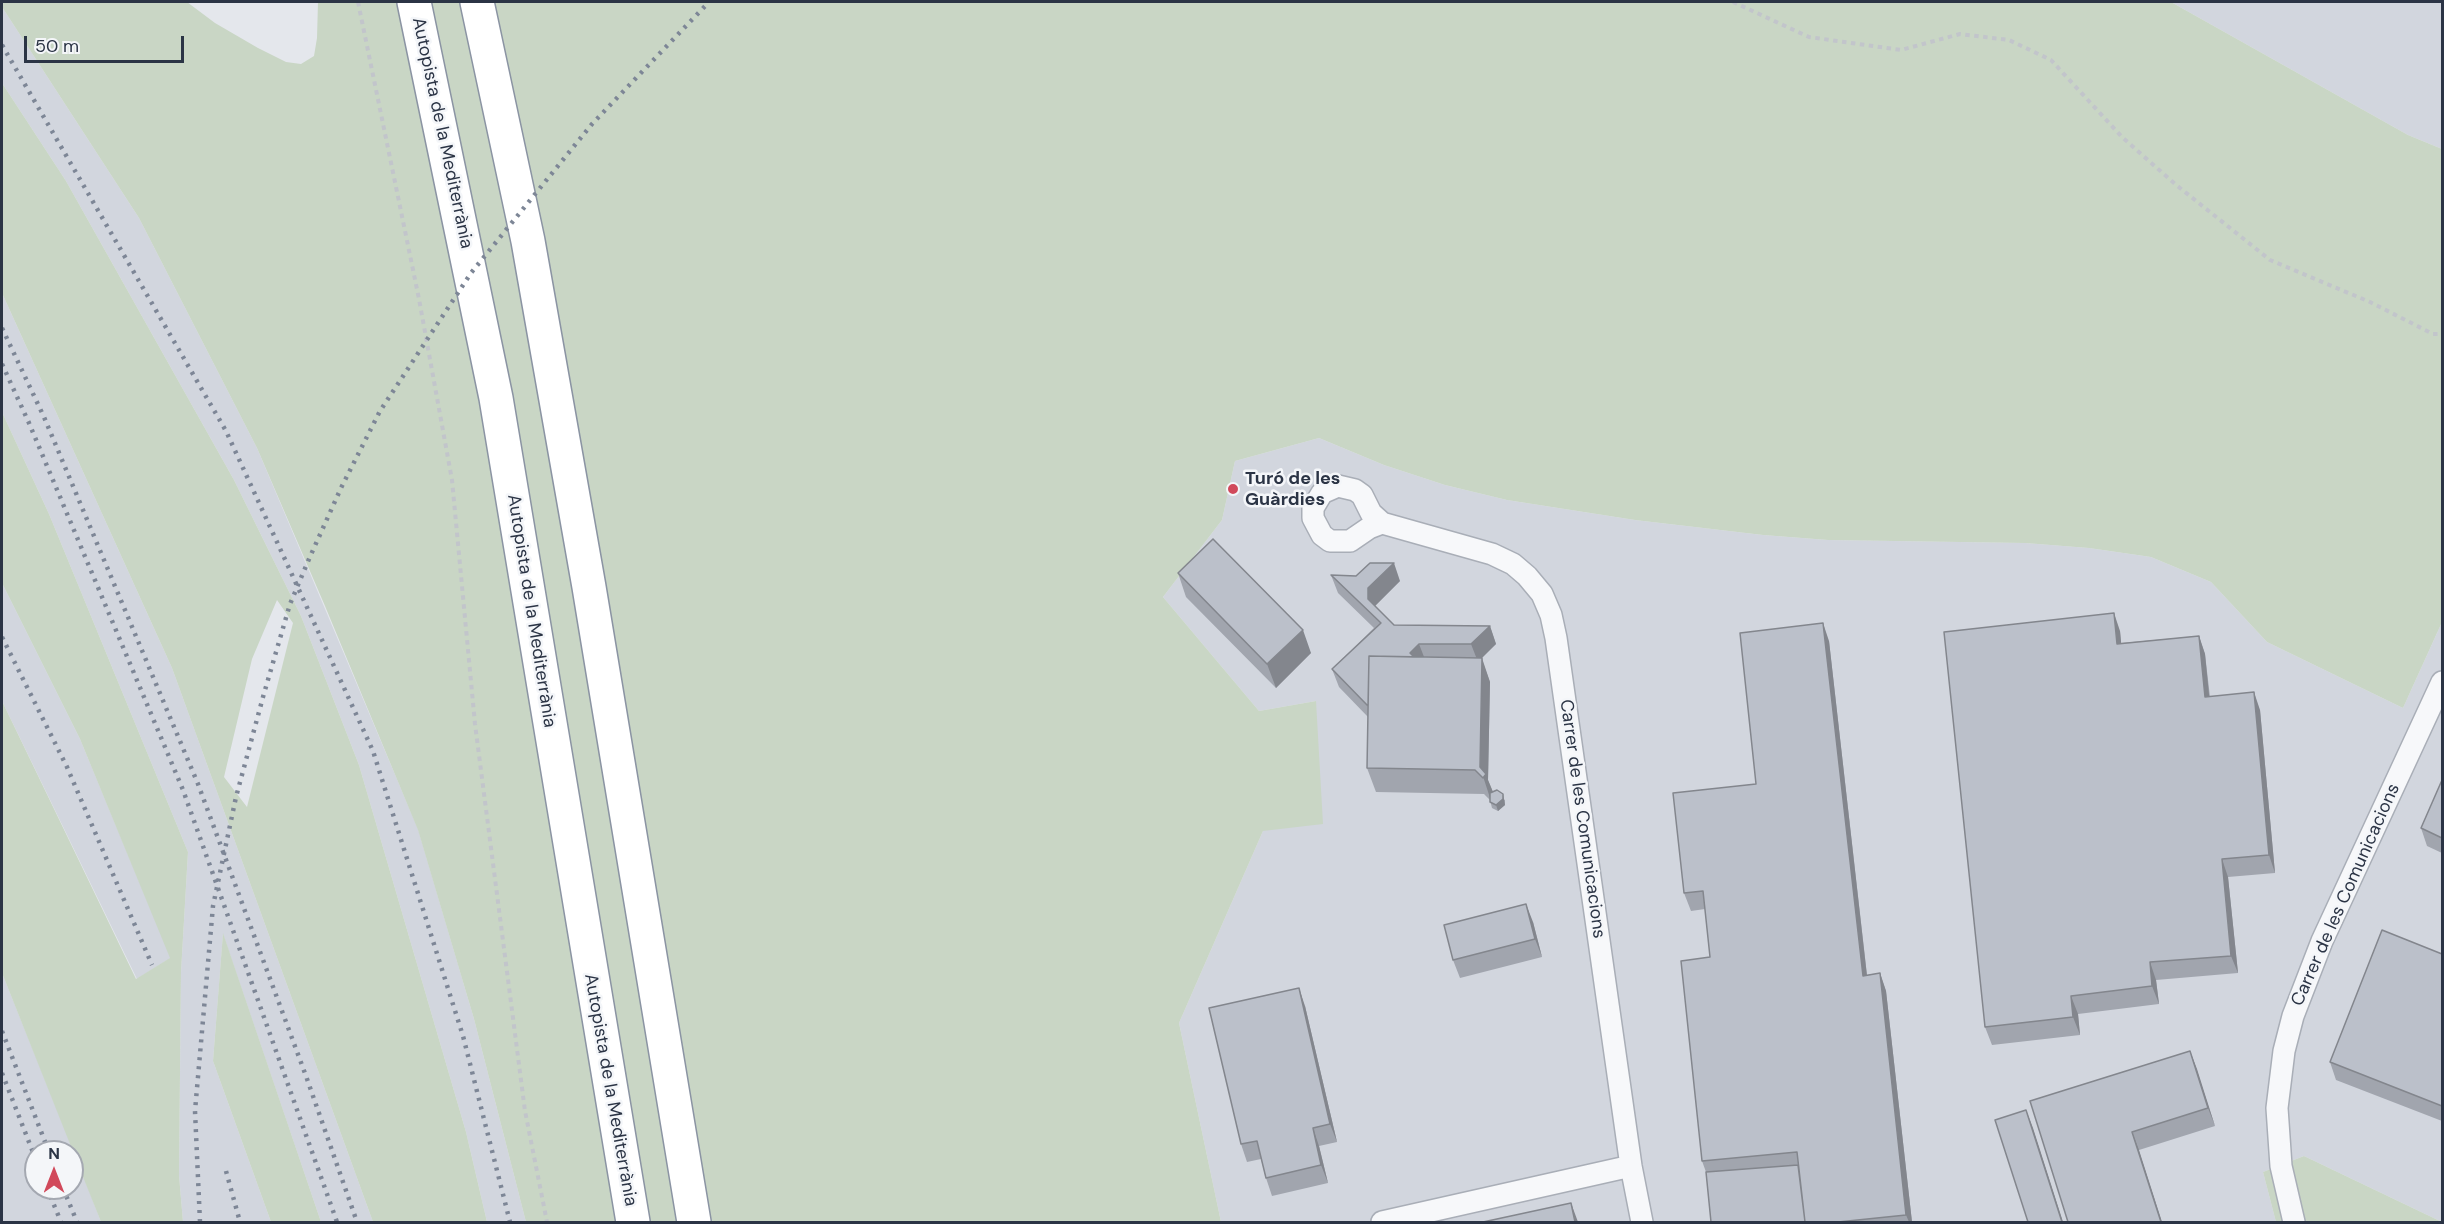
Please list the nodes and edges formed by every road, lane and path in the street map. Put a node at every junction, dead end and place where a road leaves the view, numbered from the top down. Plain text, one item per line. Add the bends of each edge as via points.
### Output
1 (358, 2) edge
2 (414, 2) edge
3 (1733, 2) edge
4 (480, 10) edge
5 (2442, 334) edge
6 (1382, 523) dead end
7 (2442, 682) edge
8 (1631, 1166) junction
9 (548, 1222) edge
10 (633, 1222) edge
11 (694, 1222) edge
12 (1382, 1222) edge
13 (1642, 1222) edge
14 (2294, 1222) edge

1 - 9 path via 452,480 476,724 525,1110
2 - 10 highway, Autopista de la Mediterrània via 496,398
3 - 5 path via 1809,37 1901,50 1960,34 2009,40 2051,60 2131,145 2270,260 2370,302 2433,334
4 - 11 highway via 528,241
6 - 8 street, Carrer de les Comunicacions via 1492,554 1513,564 1542,594 1551,615
7 - 14 street, Carrer de les Comunicacions via 2322,941 2293,1016 2277,1108 2281,1166
8 - 12 street
8 - 13 street, Carrer de les Comunicacions

